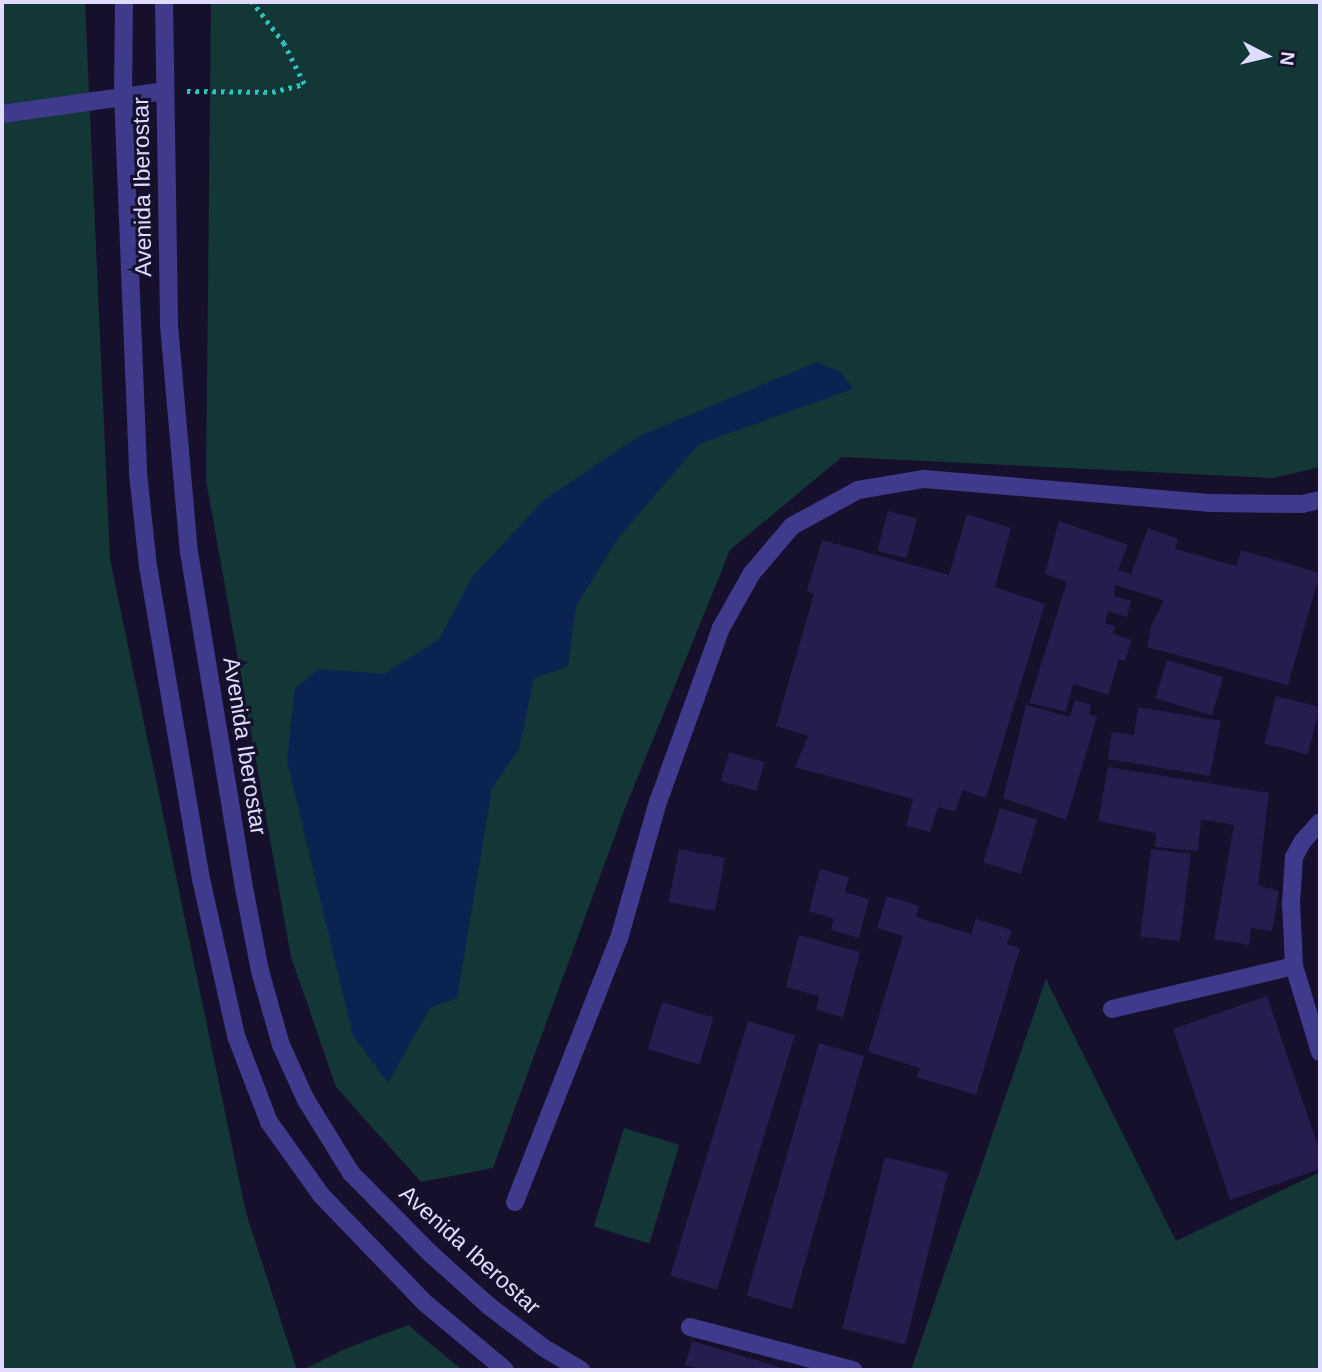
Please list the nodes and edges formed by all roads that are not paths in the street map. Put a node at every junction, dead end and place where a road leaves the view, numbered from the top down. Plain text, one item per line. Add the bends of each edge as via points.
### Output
1 (124, 2) edge
2 (164, 2) edge
3 (165, 91) junction
4 (123, 95) junction
5 (2, 114) edge
6 (1320, 500) edge
7 (1320, 822) edge
8 (1294, 966) junction
9 (1112, 1009) dead end
10 (1320, 1052) edge
11 (515, 1202) dead end
12 (690, 1326) dead end
13 (505, 1370) edge
14 (581, 1370) edge
15 (853, 1370) edge

1 - 4 street, Avenida Iberostar
2 - 3 street, Avenida Iberostar
3 - 4 street
3 - 14 street, Avenida Iberostar via 169,325 189,552 245,893 281,1045 306,1100 351,1173 489,1306
4 - 5 street
4 - 13 street, Avenida Iberostar via 138,473 148,566 201,879 236,1036 269,1122 321,1195 425,1304
6 - 11 street via 1302,504 1208,503 924,478 859,490 792,526 752,573 721,628 658,802 620,935
7 - 8 street via 1294,858
8 - 9 street
8 - 10 street
12 - 15 street

